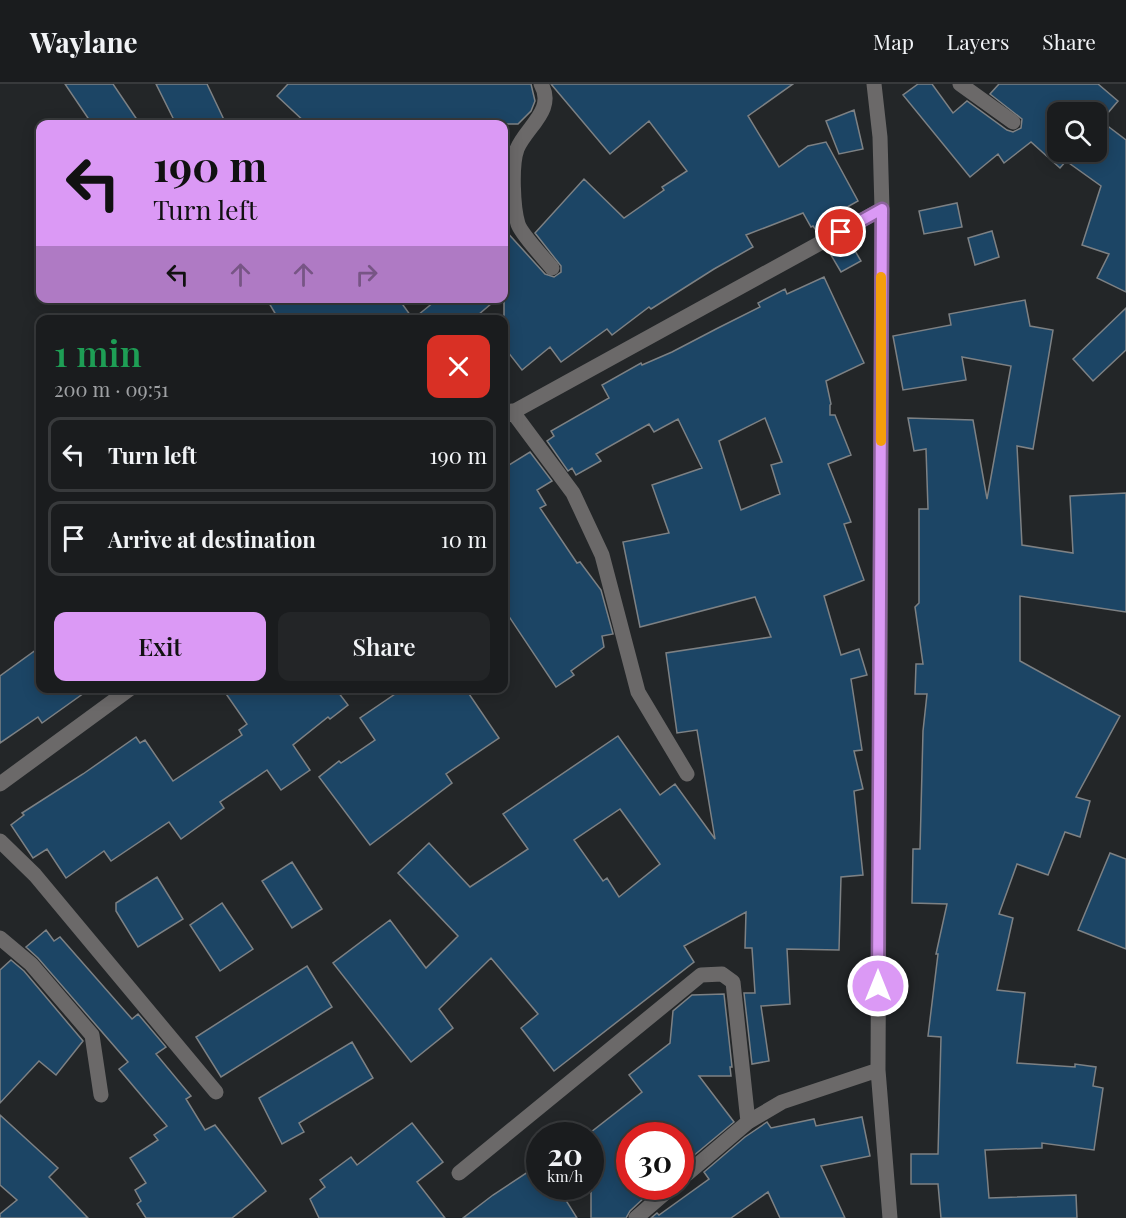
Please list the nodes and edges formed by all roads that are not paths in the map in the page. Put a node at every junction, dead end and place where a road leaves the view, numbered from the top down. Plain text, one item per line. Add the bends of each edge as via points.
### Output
1 (541, 84) edge
2 (873, 84) edge
3 (960, 84) edge
4 (1013, 122) dead end
5 (882, 209) junction
6 (552, 268) dead end
7 (508, 414) edge
8 (124, 693) edge
9 (687, 774) dead end
10 (0, 784) edge
11 (0, 841) edge
12 (0, 938) edge
13 (878, 1070) junction
14 (216, 1092) dead end
15 (101, 1095) dead end
16 (748, 1122) junction
17 (694, 1168) edge
18 (459, 1173) dead end
19 (657, 1200) edge
20 (636, 1218) edge
21 (890, 1218) edge

1 - 6 street via 545,105 517,149 512,181 518,225
2 - 5 street via 880,137
3 - 4 street
5 - 7 street
5 - 13 street
7 - 9 street via 573,493 602,555 638,693
8 - 10 street
11 - 14 street via 35,874
12 - 15 street via 31,964 92,1035
13 - 16 street via 782,1102
13 - 21 street
16 - 17 street
16 - 18 street via 733,982 722,974 701,975
19 - 20 street

